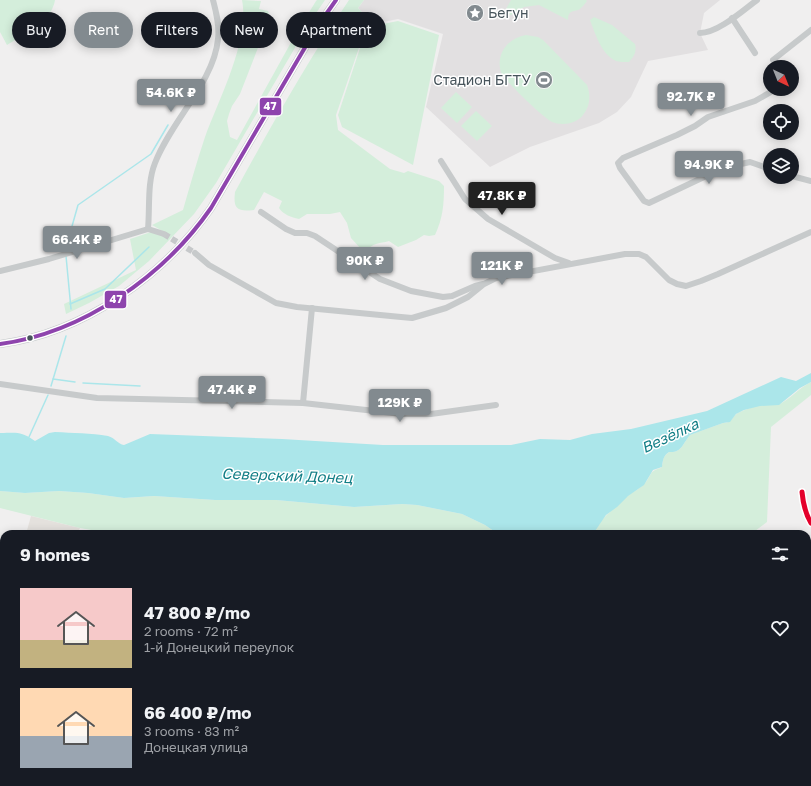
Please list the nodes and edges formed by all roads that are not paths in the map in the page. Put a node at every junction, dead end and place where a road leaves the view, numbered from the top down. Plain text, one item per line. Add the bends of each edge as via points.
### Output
1 (213, 0) edge
2 (336, 0) edge
3 (757, 0) edge
4 (732, 18) junction
5 (811, 30) edge
6 (700, 33) dead end
7 (755, 53) dead end
8 (773, 60) dead end
9 (764, 96) edge
10 (441, 161) dead end
11 (763, 167) edge
12 (799, 178) edge
13 (811, 181) edge
14 (261, 212) dead end
15 (148, 229) junction
16 (811, 232) edge
17 (164, 234) tunnel mouth
18 (195, 253) tunnel mouth
19 (570, 263) junction
20 (0, 271) edge
21 (484, 284) junction
22 (312, 308) junction
23 (0, 344) edge
24 (0, 384) edge
25 (303, 403) junction
26 (496, 405) dead end

1 - 15 street via 217,15 218,38 215,57 161,148 154,165 150,185
2 - 23 main road via 317,27 215,202 178,249 142,282 92,313 43,333
3 - 4 street
4 - 6 street via 707,33
4 - 7 street
5 - 8 street
9 - 11 street via 708,117 695,126 630,155 618,163 644,201 649,203 723,168 750,162
10 - 19 street via 465,199 488,219 556,258
12 - 13 street
14 - 21 street via 286,229 315,236 380,279 411,291 443,297
15 - 17 street
15 - 20 street
16 - 19 street via 712,277 686,286 669,280 653,262 639,254
18 - 22 street via 210,265 276,303
19 - 21 street via 496,278
21 - 22 street via 457,303 412,318
22 - 25 street
24 - 25 street via 97,398
25 - 26 street via 402,414 431,414

